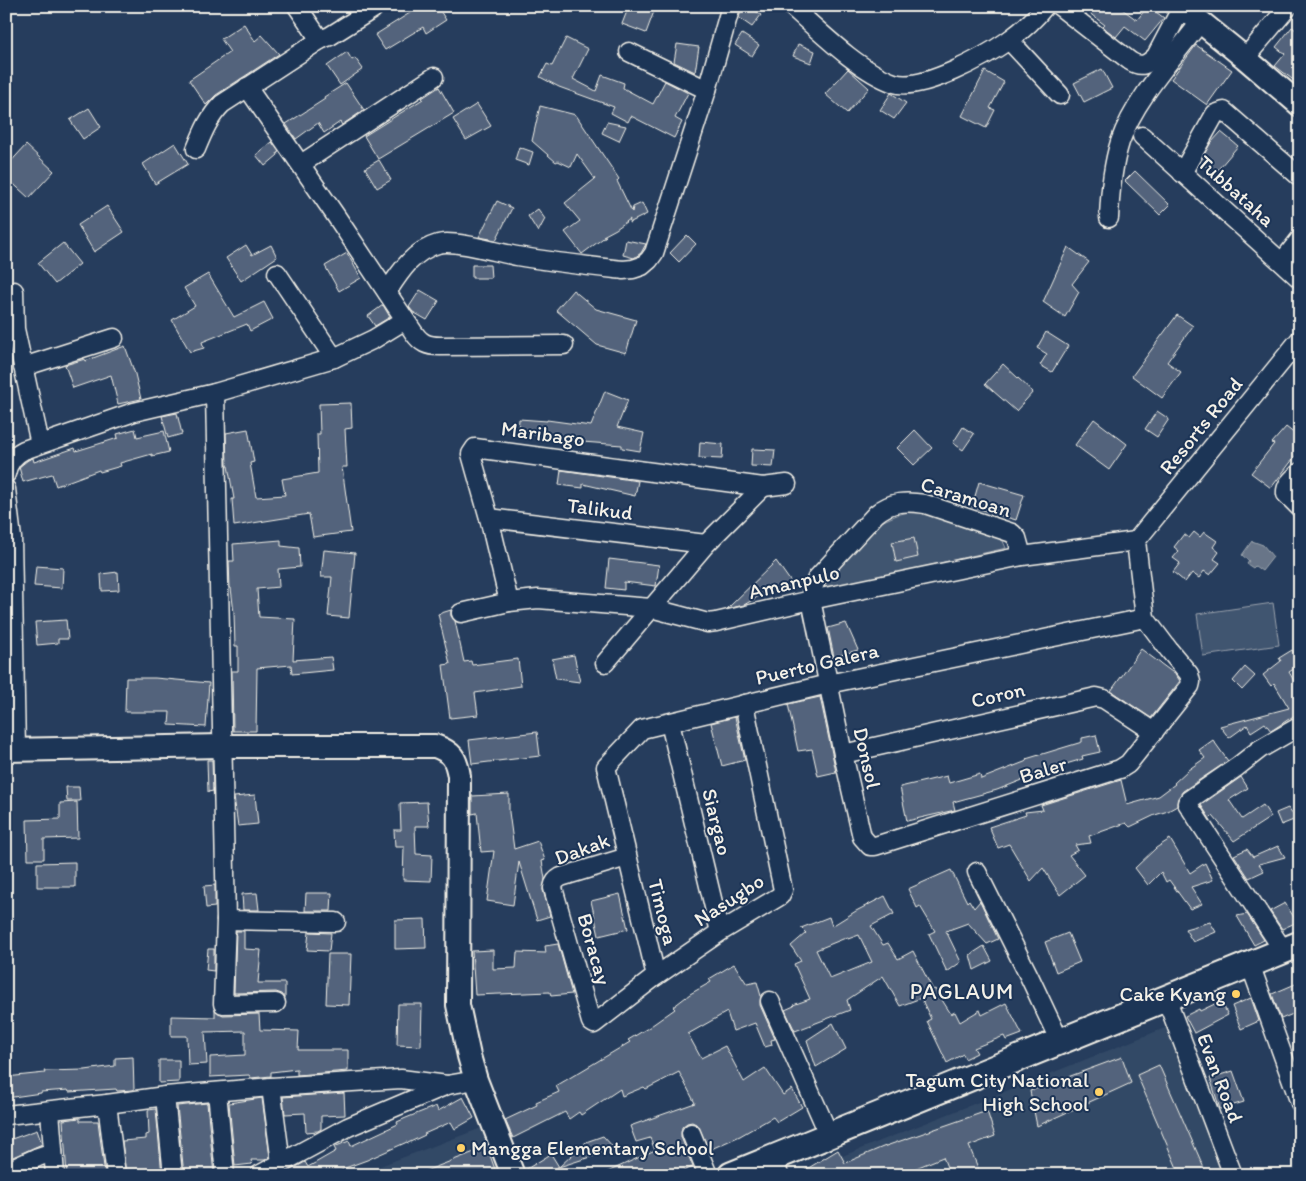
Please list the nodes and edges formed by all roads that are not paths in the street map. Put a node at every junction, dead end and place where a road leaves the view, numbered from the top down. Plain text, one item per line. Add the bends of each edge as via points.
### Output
1 (297, 6) edge
2 (731, 6) edge
3 (791, 6) edge
4 (1045, 6) edge
5 (1059, 6) edge
6 (1289, 6) edge
7 (1182, 7) edge
8 (373, 9) dead end
9 (1201, 21) junction
10 (320, 40) junction
11 (1009, 40) junction
12 (629, 52) dead end
13 (1245, 58) junction
14 (434, 77) dead end
15 (247, 87) junction
16 (707, 90) junction
17 (1060, 95) dead end
18 (1300, 105) edge
19 (1142, 136) dead end
20 (196, 149) dead end
21 (301, 164) junction
22 (1182, 173) junction
23 (1300, 177) edge
24 (1109, 218) dead end
25 (1300, 239) edge
26 (1282, 262) junction
27 (278, 273) dead end
28 (1300, 280) edge
29 (14, 291) dead end
30 (386, 292) junction
31 (405, 320) junction
32 (114, 338) dead end
33 (1300, 339) edge
34 (564, 345) dead end
35 (334, 358) junction
36 (23, 367) junction
37 (215, 392) junction
38 (40, 444) junction
39 (1300, 472) edge
40 (6, 474) edge
41 (787, 484) dead end
42 (763, 487) junction
43 (6, 489) edge
44 (1300, 508) edge
45 (489, 518) junction
46 (1136, 541) junction
47 (706, 544) junction
48 (1022, 556) junction
49 (811, 600) junction
50 (509, 602) junction
51 (651, 608) junction
52 (461, 613) dead end
53 (1146, 618) junction
54 (605, 663) dead end
55 (828, 684) junction
56 (744, 704) junction
57 (670, 723) junction
58 (1300, 726) edge
59 (1154, 732) junction
60 (222, 746) junction
61 (11, 750) edge
62 (843, 754) junction
63 (865, 842) joint
64 (627, 857) junction
65 (977, 872) dead end
66 (553, 884) joint
67 (226, 920) junction
68 (336, 922) dead end
69 (720, 932) junction
70 (1291, 947) edge
71 (1250, 964) junction
72 (656, 976) junction
73 (1166, 998) junction
74 (770, 1002) dead end
75 (276, 1003) dead end
76 (595, 1024) joint
77 (1060, 1042) junction
78 (476, 1080) junction
79 (448, 1085) junction
80 (271, 1087) junction
81 (217, 1092) junction
82 (165, 1096) junction
83 (1300, 1103) edge
84 (107, 1104) junction
85 (50, 1110) junction
86 (6, 1115) edge
87 (691, 1133) dead end
88 (829, 1135) junction
89 (53, 1152) junction
90 (281, 1163) junction
91 (776, 1166) edge
92 (6, 1172) edge
93 (55, 1175) edge
94 (116, 1175) edge
95 (173, 1175) edge
96 (225, 1175) edge
97 (259, 1175) edge
98 (513, 1175) edge
99 (708, 1175) edge
100 (731, 1175) edge
101 (1233, 1175) edge

1 - 10 street
2 - 16 street
3 - 11 street via 856,61 896,84 927,82
4 - 11 street
5 - 7 street via 1130,61 1143,66 1156,56
6 - 13 street
7 - 9 street
8 - 10 street
9 - 13 street
9 - 24 street via 1131,117 1120,141 1113,169
10 - 15 street
11 - 17 street
12 - 16 street
13 - 18 street
14 - 21 street
15 - 20 street via 212,114
15 - 21 street
16 - 30 street via 654,253 642,266 623,270 440,243 424,249 410,260
19 - 22 street, Tubbataha
21 - 30 street
22 - 23 street via 1215,114 1224,111
22 - 26 street, Tubbataha
25 - 26 street
26 - 28 street, Tubbataha
27 - 35 street
29 - 36 street via 15,329
30 - 31 street
31 - 34 street via 418,338 430,346
31 - 35 street
32 - 36 street
33 - 46 street, Resorts Road
35 - 37 street
36 - 38 street
37 - 38 street via 134,412
37 - 60 street
38 - 40 street via 16,454
39 - 44 street via 1285,491
41 - 42 street, Maribago
42 - 45 street, Maribago via 478,448 471,454
42 - 47 street
43 - 61 street via 12,538
45 - 47 street, Talikud
45 - 50 street, Maribago
46 - 48 street, Amanpulo
46 - 53 street
47 - 51 street
48 - 49 street, Amanpulo
48 - 49 street, Caramoan via 1017,538 1012,533 925,504 899,502 884,507 820,572
49 - 51 street, Amanpulo via 711,623
49 - 55 street, Donsol
50 - 51 street, Amanpulo via 538,599
50 - 52 street, Amanpulo
51 - 54 street
53 - 55 street, Puerto Galera
53 - 59 street, Baler via 1189,674 1191,682
55 - 56 street, Puerto Galera
55 - 62 street, Donsol
56 - 57 street, Puerto Galera
56 - 69 street, Nasugbo via 783,890 780,896
57 - 64 street, Puerto Galera via 639,731 606,766
57 - 69 street, Siargao
58 - 70 street via 1260,748 1187,804
59 - 62 street, Coron via 1096,697
59 - 63 street, Baler via 1128,764 1120,769 875,846
60 - 61 street
60 - 67 street
60 - 78 street via 435,746 452,756 459,776 458,1005
62 - 63 street, Donsol
64 - 66 street, Dakak via 561,877
64 - 72 street, Timoga
65 - 77 street
66 - 76 street, Boracay via 591,1022
67 - 68 street
67 - 75 street via 223,1004
69 - 72 street, Nasugbo
70 - 71 main road
71 - 73 main road
71 - 83 street
72 - 76 street, Nasugbo
73 - 77 main road
73 - 101 street, Evan Road
74 - 88 street
77 - 88 main road
78 - 79 street
78 - 98 street
79 - 80 street via 401,1078
79 - 90 street via 348,1127
80 - 81 street
80 - 90 street
81 - 82 street
81 - 96 street
82 - 84 street
82 - 95 street
84 - 85 street
84 - 94 street
85 - 86 street
85 - 89 street
87 - 99 street
88 - 91 main road
89 - 92 street
89 - 93 street
90 - 97 street
91 - 100 main road

